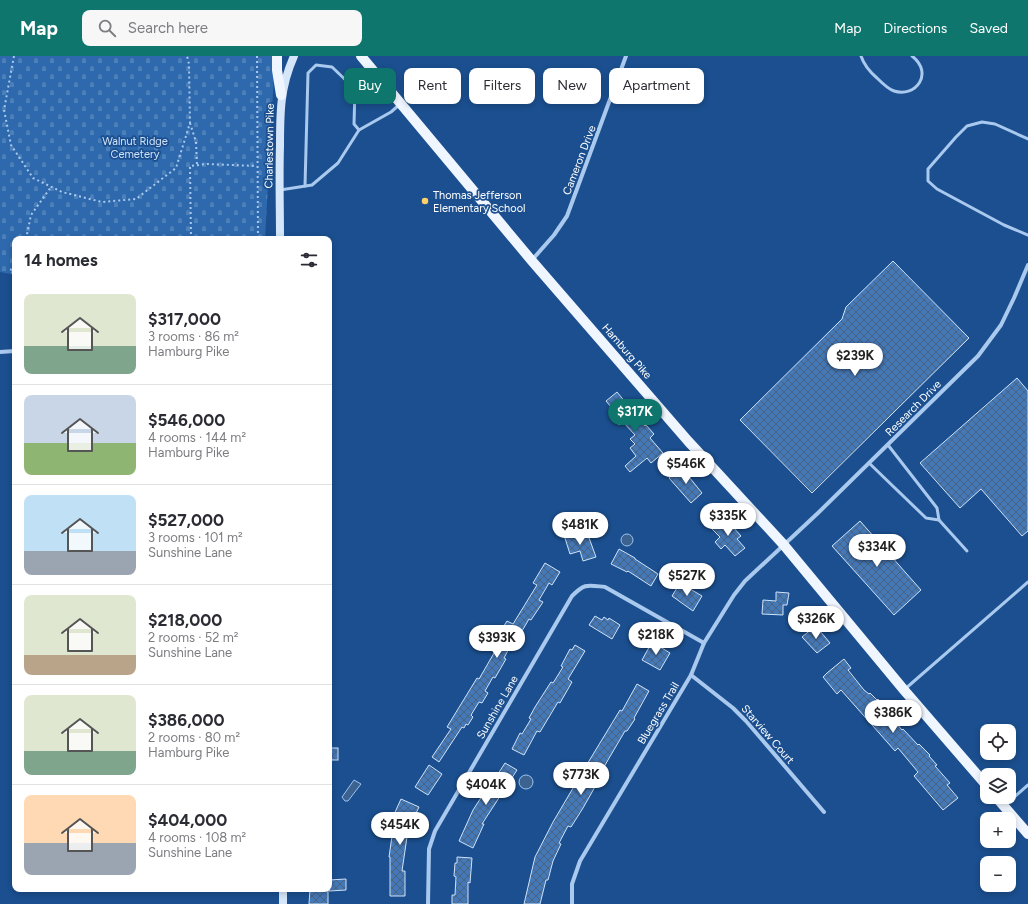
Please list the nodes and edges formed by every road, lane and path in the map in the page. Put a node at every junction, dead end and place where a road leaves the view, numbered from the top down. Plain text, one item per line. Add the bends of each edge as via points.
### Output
1 (14, 56) edge
2 (187, 56) edge
3 (257, 56) edge
4 (277, 56) edge
5 (294, 56) edge
6 (361, 56) edge
7 (626, 56) edge
8 (861, 56) edge
9 (912, 56) edge
10 (281, 95) junction
11 (401, 103) junction
12 (190, 123) junction
13 (359, 130) junction
14 (1028, 139) edge
15 (197, 165) junction
16 (257, 166) junction
17 (305, 186) junction
18 (51, 187) junction
19 (279, 191) junction
20 (1028, 235) edge
21 (27, 236) edge
22 (191, 236) edge
23 (258, 236) edge
24 (280, 236) edge
25 (532, 261) junction
26 (1028, 265) edge
27 (12, 351) edge
28 (0, 352) edge
29 (888, 445) junction
30 (869, 463) junction
31 (939, 520) junction
32 (784, 544) junction
33 (967, 551) dead end
34 (1028, 582) edge
35 (704, 643) junction
36 (691, 675) junction
37 (904, 690) junction
38 (980, 778) edge
39 (1028, 785) edge
40 (1004, 806) joint
41 (824, 812) dead end
42 (1028, 834) edge
43 (283, 892) edge
44 (283, 904) edge
45 (428, 904) edge
46 (572, 904) edge

1 - 18 path via 4,110 11,145 33,178
2 - 12 path
3 - 16 path
4 - 10 main road
5 - 10 street, Charlestown Pike
6 - 11 main road, Hamburg Pike
7 - 25 street, Cameron Drive via 568,216
8 - 9 lane via 868,70 888,88 900,92 908,92 914,88 923,75 920,63
10 - 19 street, Charlestown Pike
11 - 13 lane
11 - 25 main road, Hamburg Pike
12 - 15 path via 196,142
12 - 18 path via 176,168 136,199 102,202
13 - 17 lane via 338,163 312,185
13 - 17 lane via 354,124 355,89 332,67 316,65 308,73
14 - 20 lane via 995,124 982,122 967,126 928,169 928,181 937,189
15 - 16 path
15 - 22 path via 190,166
16 - 23 path
17 - 19 lane
18 - 21 path via 31,215
19 - 24 street, Charlestown Pike
25 - 32 main road, Hamburg Pike via 688,441
26 - 29 street, Research Drive via 1001,325 978,356
27 - 28 street
29 - 30 street, Research Drive
29 - 31 lane via 937,508
30 - 31 lane via 926,518
30 - 32 street, Research Drive
31 - 33 lane
32 - 35 street, Bluegrass Trail via 745,581
32 - 37 main road, Hamburg Pike
34 - 37 lane
35 - 36 street, Bluegrass Trail
35 - 45 street, Sunshine Lane via 605,587 581,587 572,596 435,831 429,849
36 - 41 street, Starview Court via 746,721
36 - 46 street, Bluegrass Trail via 580,861 572,884
37 - 38 main road, Hamburg Pike
39 - 40 lane
40 - 42 main road
43 - 44 street

